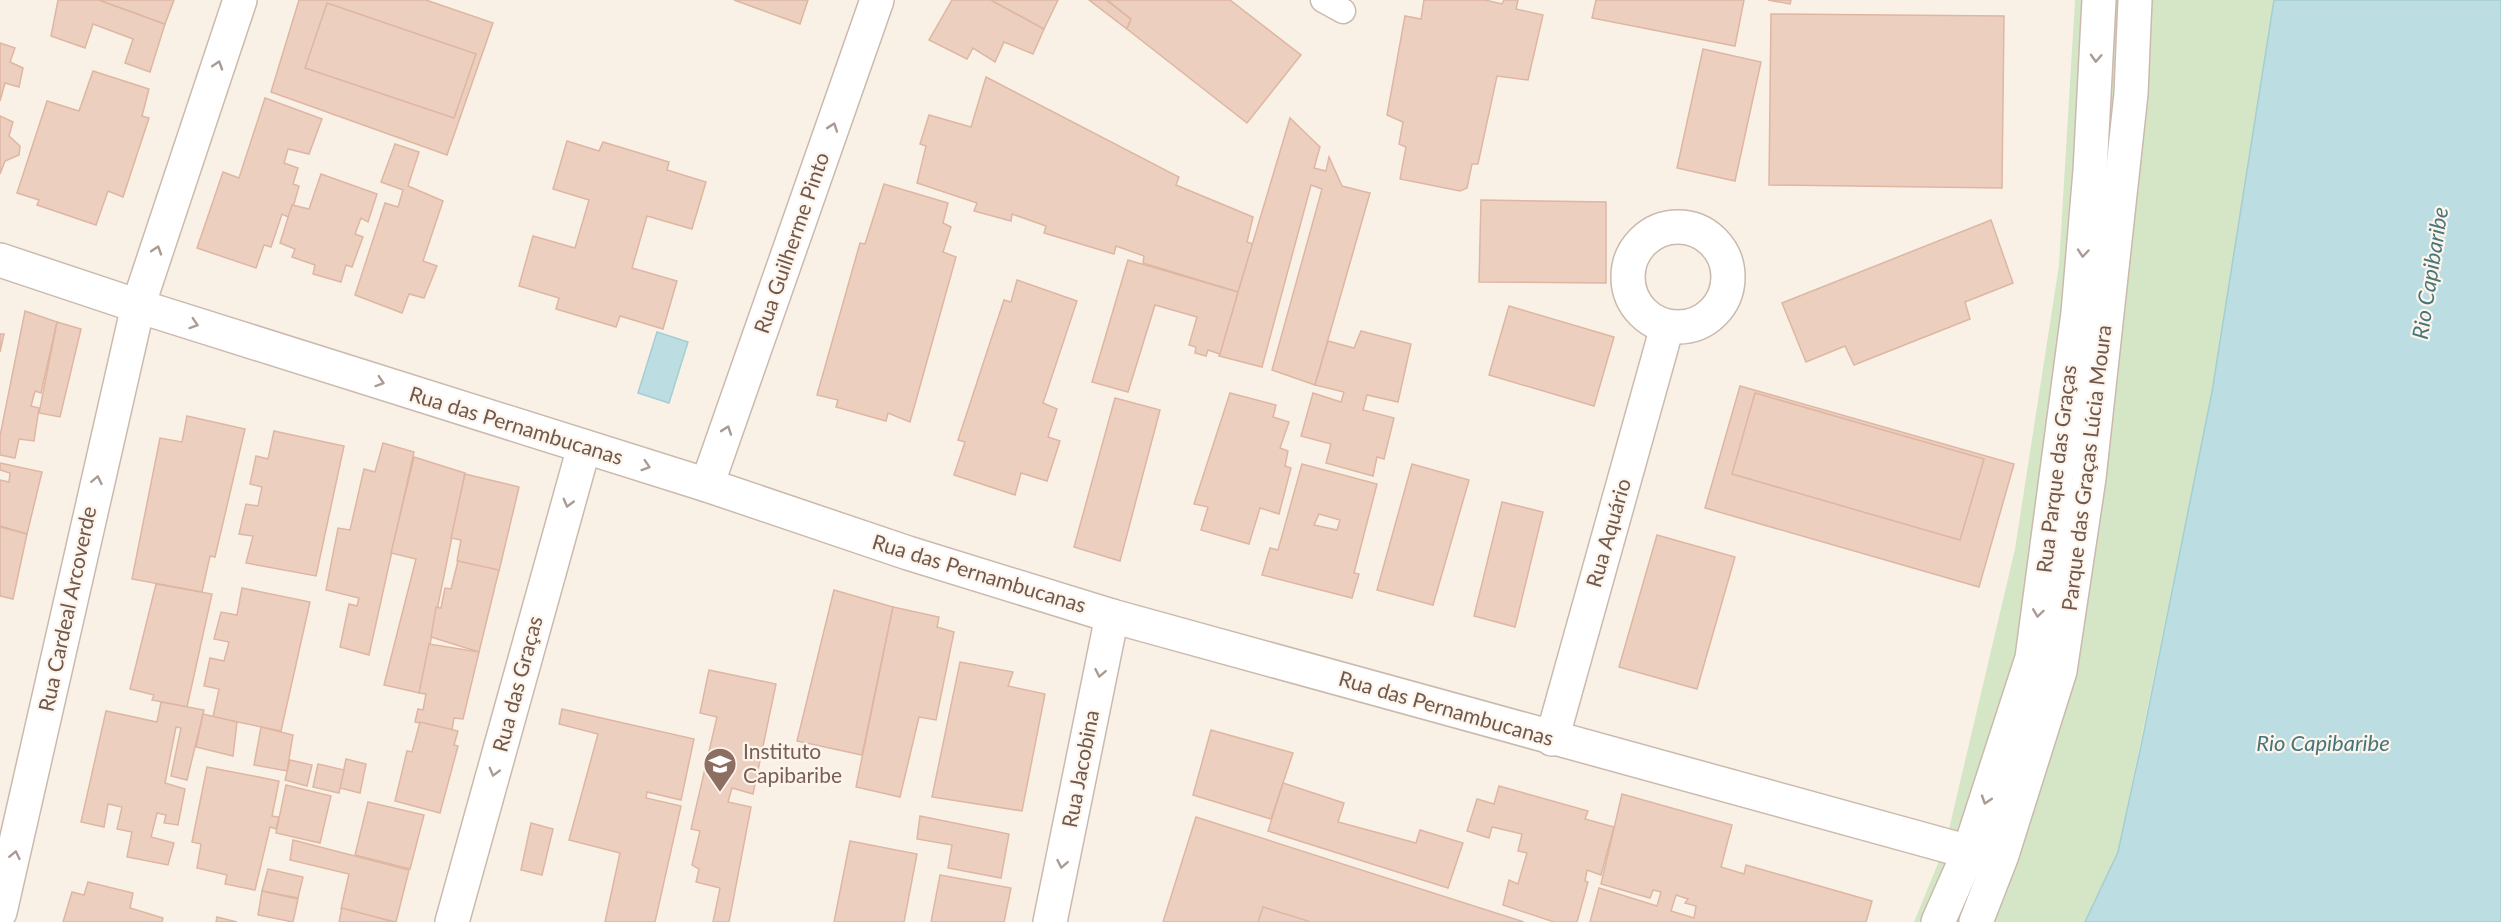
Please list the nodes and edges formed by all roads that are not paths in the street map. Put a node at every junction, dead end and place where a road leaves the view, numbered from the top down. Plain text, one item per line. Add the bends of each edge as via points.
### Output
1 (240, 0) edge
2 (877, 0) edge
3 (2100, 0) edge
4 (2135, 0) edge
5 (0, 260) edge
6 (138, 306) junction
7 (1667, 327) dead end
8 (584, 447) junction
9 (707, 485) junction
10 (1112, 615) junction
11 (1552, 739) junction
12 (1969, 852) junction
13 (0, 912) edge
14 (452, 922) edge
15 (1050, 922) edge
16 (1938, 922) edge
17 (1976, 922) edge

6 -> 1 street, Rua Cardeal Arcoverde
9 -> 2 street, Rua Guilherme Pinto
3 -> 12 street, Rua Parque das Graças via 2078,313 2032,658
4 - 17 street, Parque das Graças Lúcia Moura via 2131,94 2091,466 2060,671 2002,855
5 - 6 street, Rua das Pernambucanas
6 -> 8 street, Rua das Pernambucanas
13 -> 6 street, Rua Cardeal Arcoverde
7 - 11 street, Rua Aquário
8 -> 9 street, Rua das Pernambucanas
8 -> 14 street, Rua das Graças
9 - 10 street, Rua das Pernambucanas via 908,553
10 - 11 street, Rua das Pernambucanas
10 -> 15 street, Rua Jacobina
11 - 12 street, Rua das Pernambucanas
12 - 16 street, Rua Parque das Graças

